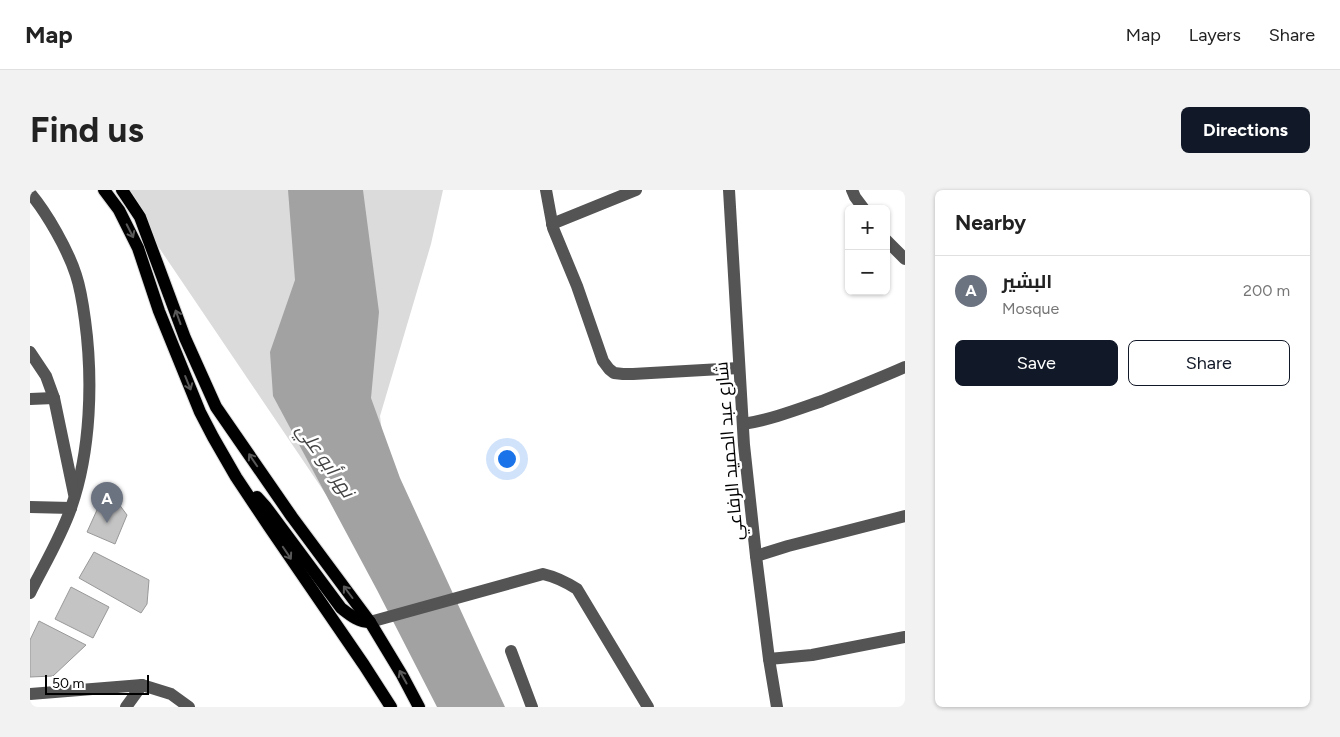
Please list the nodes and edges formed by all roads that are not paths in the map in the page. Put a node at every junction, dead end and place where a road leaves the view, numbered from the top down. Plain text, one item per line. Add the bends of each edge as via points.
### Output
1 (104, 190) edge
2 (122, 190) edge
3 (546, 190) edge
4 (636, 190) edge
5 (729, 190) edge
6 (852, 190) edge
7 (30, 193) edge
8 (861, 205) edge
9 (552, 224) junction
10 (890, 244) edge
11 (905, 258) edge
12 (30, 352) edge
13 (905, 367) edge
14 (740, 368) junction
15 (54, 398) junction
16 (30, 399) edge
17 (743, 424) junction
18 (236, 477) junction
19 (73, 502) junction
20 (30, 507) edge
21 (905, 516) edge
22 (756, 556) junction
23 (30, 593) edge
24 (375, 621) junction
25 (905, 637) edge
26 (511, 651) dead end
27 (769, 660) junction
28 (142, 685) junction
29 (30, 694) edge
30 (126, 707) edge
31 (189, 707) edge
32 (391, 707) edge
33 (419, 707) edge
34 (532, 707) edge
35 (648, 707) edge
36 (777, 707) edge

1 -> 18 main road via 119,210 138,248 200,412
24 -> 2 main road via 292,517 216,406 185,338 140,217
3 - 9 street
4 - 9 street
5 - 14 street, شارع عبد الحميد الرفاعي
6 - 8 street
7 - 19 street via 56,232 76,276 88,341 90,390 85,448
9 - 14 street via 603,361 614,373
10 - 11 street
12 - 15 street via 46,376
13 - 17 street via 785,414
14 - 17 street, شارع عبد الحميد الرفاعي
15 - 16 street
15 - 19 street
17 - 22 street, شارع عبد الحميد الرفاعي
18 - 24 main road via 266,507 341,608 364,622
18 -> 32 main road
19 - 20 street
19 - 23 street
21 - 22 street
22 - 27 street, شارع عبد الحميد الرفاعي
33 -> 24 main road
24 - 35 street via 543,574 556,578 577,590
25 - 27 street
26 - 34 street
27 - 36 street, شارع عبد الحميد الرفاعي
28 - 29 street
28 - 30 street
28 - 31 street via 170,694

